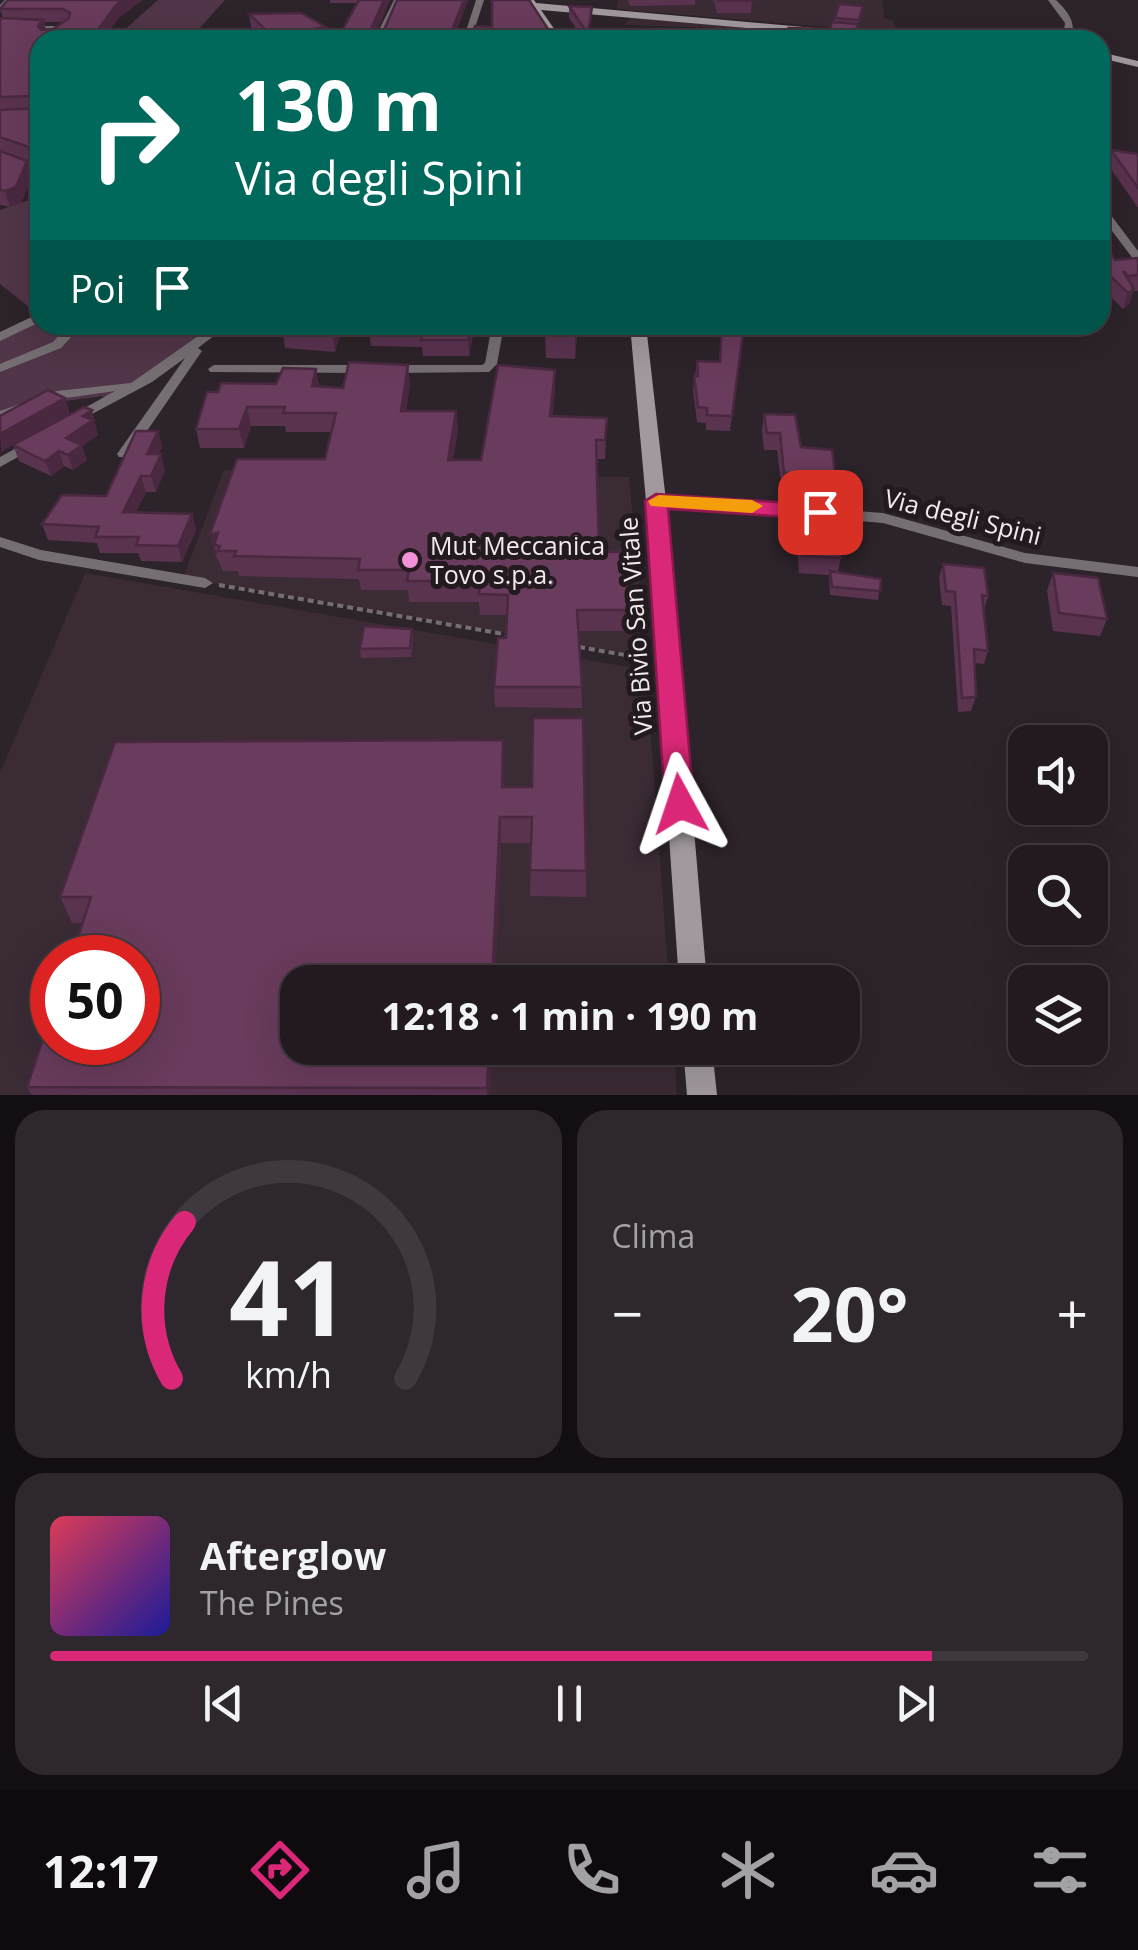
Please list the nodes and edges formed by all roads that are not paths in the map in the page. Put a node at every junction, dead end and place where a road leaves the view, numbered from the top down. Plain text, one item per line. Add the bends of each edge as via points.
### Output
1 (10, 0) edge
2 (398, 0) edge
3 (480, 0) edge
4 (572, 0) edge
5 (1052, 0) edge
6 (532, 3) edge
7 (0, 9) edge
8 (559, 9) junction
9 (617, 14) junction
10 (546, 21) junction
11 (0, 28) edge
12 (63, 30) edge
13 (383, 30) edge
14 (470, 30) edge
15 (552, 30) edge
16 (810, 30) edge
17 (1072, 30) edge
18 (1138, 51) edge
19 (1110, 53) edge
20 (1110, 57) edge
21 (1138, 64) edge
22 (1110, 157) edge
23 (0, 158) edge
24 (1138, 158) edge
25 (30, 169) edge
26 (1110, 222) edge
27 (1122, 239) junction
28 (1138, 240) edge
29 (1138, 258) edge
30 (30, 323) edge
31 (66, 335) edge
32 (210, 335) edge
33 (496, 335) edge
34 (639, 335) edge
35 (0, 337) edge
36 (200, 343) junction
37 (0, 368) edge
38 (214, 370) dead end
39 (131, 387) junction
40 (0, 415) edge
41 (52, 430) edge
42 (38, 439) edge
43 (124, 454) edge
44 (0, 463) edge
45 (656, 501) junction
46 (0, 542) edge
47 (1138, 572) edge
48 (204, 582) road end
49 (693, 965) edge
50 (699, 1065) edge
51 (702, 1095) edge

1 - 7 street
2 - 13 street
3 - 14 street
4 - 8 main road
4 - 9 main road
5 - 17 street
6 - 8 main road
6 - 10 main road
8 - 9 main road
8 - 10 main road via 546,14
9 - 16 main road
10 - 15 main road
11 - 12 street
18 - 19 main road
20 - 21 main road
22 - 24 street
23 - 25 street
26 - 27 street
27 - 28 street
27 - 29 street
30 - 35 street
31 - 37 street
32 - 36 street
33 - 38 street via 485,369
34 - 45 main road, Via Bivio San Vitale
36 - 39 street
36 - 43 street
39 - 40 street via 57,395
39 - 41 street
42 - 44 street
45 - 47 street, Via degli Spini via 883,518 1025,558
45 - 49 main road, Via Bivio San Vitale
46 - 48 street via 39,555
50 - 51 main road

